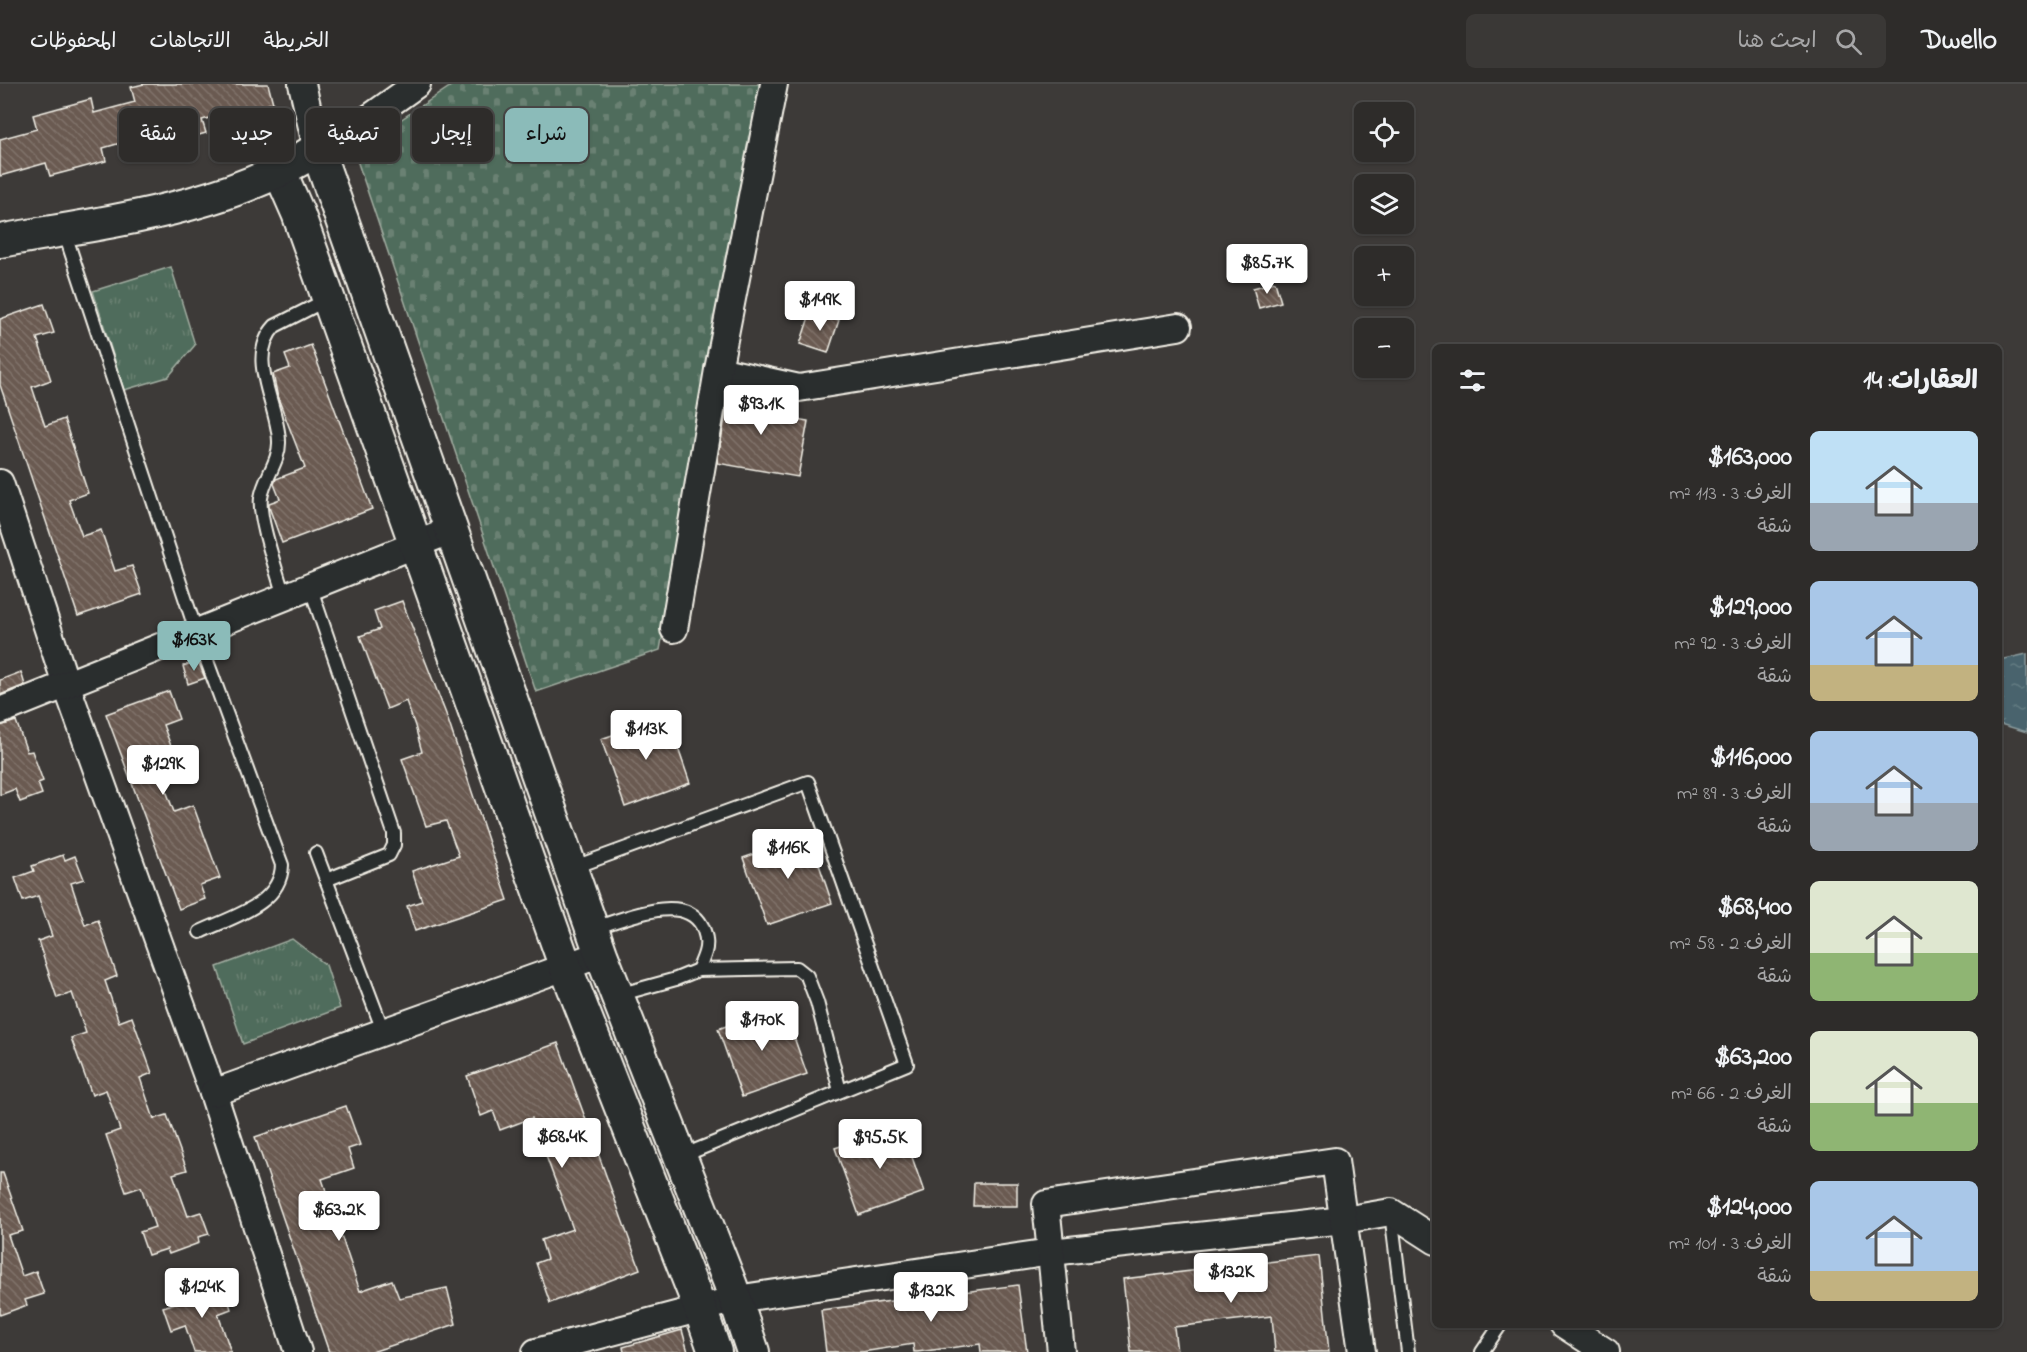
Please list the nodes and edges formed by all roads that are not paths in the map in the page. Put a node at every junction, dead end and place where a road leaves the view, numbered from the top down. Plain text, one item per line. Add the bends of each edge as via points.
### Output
1 (302, 84) edge
2 (417, 84) edge
3 (774, 84) edge
4 (308, 108) edge
5 (383, 108) edge
6 (306, 156) edge
7 (322, 162) edge
8 (280, 172) junction
9 (63, 230) junction
10 (0, 241) edge
11 (329, 298) junction
12 (1178, 327) dead end
13 (718, 370) junction
14 (0, 483) edge
15 (452, 530) junction
16 (415, 543) junction
17 (310, 584) junction
18 (284, 597) junction
19 (674, 629) dead end
20 (196, 631) junction
21 (66, 684) junction
22 (0, 711) edge
23 (316, 853) dead end
24 (572, 868) junction
25 (326, 880) junction
26 (201, 932) dead end
27 (597, 941) junction
28 (566, 968) junction
29 (698, 970) junction
30 (618, 995) junction
31 (384, 1033) junction
32 (840, 1091) junction
33 (213, 1093) junction
34 (681, 1156) junction
35 (1391, 1212) junction
36 (1344, 1220) junction
37 (1432, 1238) edge
38 (1051, 1252) junction
39 (736, 1299) junction
40 (700, 1308) junction
41 (1499, 1328) edge
42 (1569, 1328) edge
43 (298, 1352) edge
44 (536, 1352) edge
45 (715, 1352) edge
46 (753, 1352) edge
47 (1061, 1352) edge
48 (1362, 1352) edge
49 (1408, 1352) edge
50 (1482, 1352) edge
51 (1606, 1352) edge

1 - 4 street
2 - 5 street
3 - 13 street
6 - 8 street
7 - 15 street
8 - 9 street via 198,202
8 - 11 street
9 - 10 street
9 - 20 lane
11 - 16 street
11 - 18 lane via 274,326 262,352 280,444 264,488 261,509
12 - 13 street via 799,388
13 - 19 street
14 - 21 street
15 - 16 street
15 - 24 street
16 - 17 street
16 - 28 street
17 - 18 street
17 - 25 lane via 394,833 389,855
18 - 20 street
20 - 21 street
20 - 26 lane via 282,865 276,888 265,900
21 - 22 street
21 - 33 street
23 - 25 lane
24 - 27 street
24 - 32 lane via 808,782 907,1064
25 - 31 lane
27 - 28 street
27 - 29 lane via 659,909 680,908 697,917 706,934 708,950
27 - 30 street
28 - 31 street
28 - 40 street
29 - 30 lane
29 - 32 lane via 797,968 807,976 818,1002
30 - 34 street
31 - 33 street
32 - 34 lane
33 - 43 street
34 - 39 street
35 - 36 street
35 - 37 street
35 - 49 lane
36 - 38 street
36 - 38 street via 1335,1161 1046,1204
36 - 48 street
38 - 39 street
38 - 47 street
39 - 40 street
39 - 46 street
40 - 44 street
40 - 45 street
41 - 50 lane
42 - 51 street

